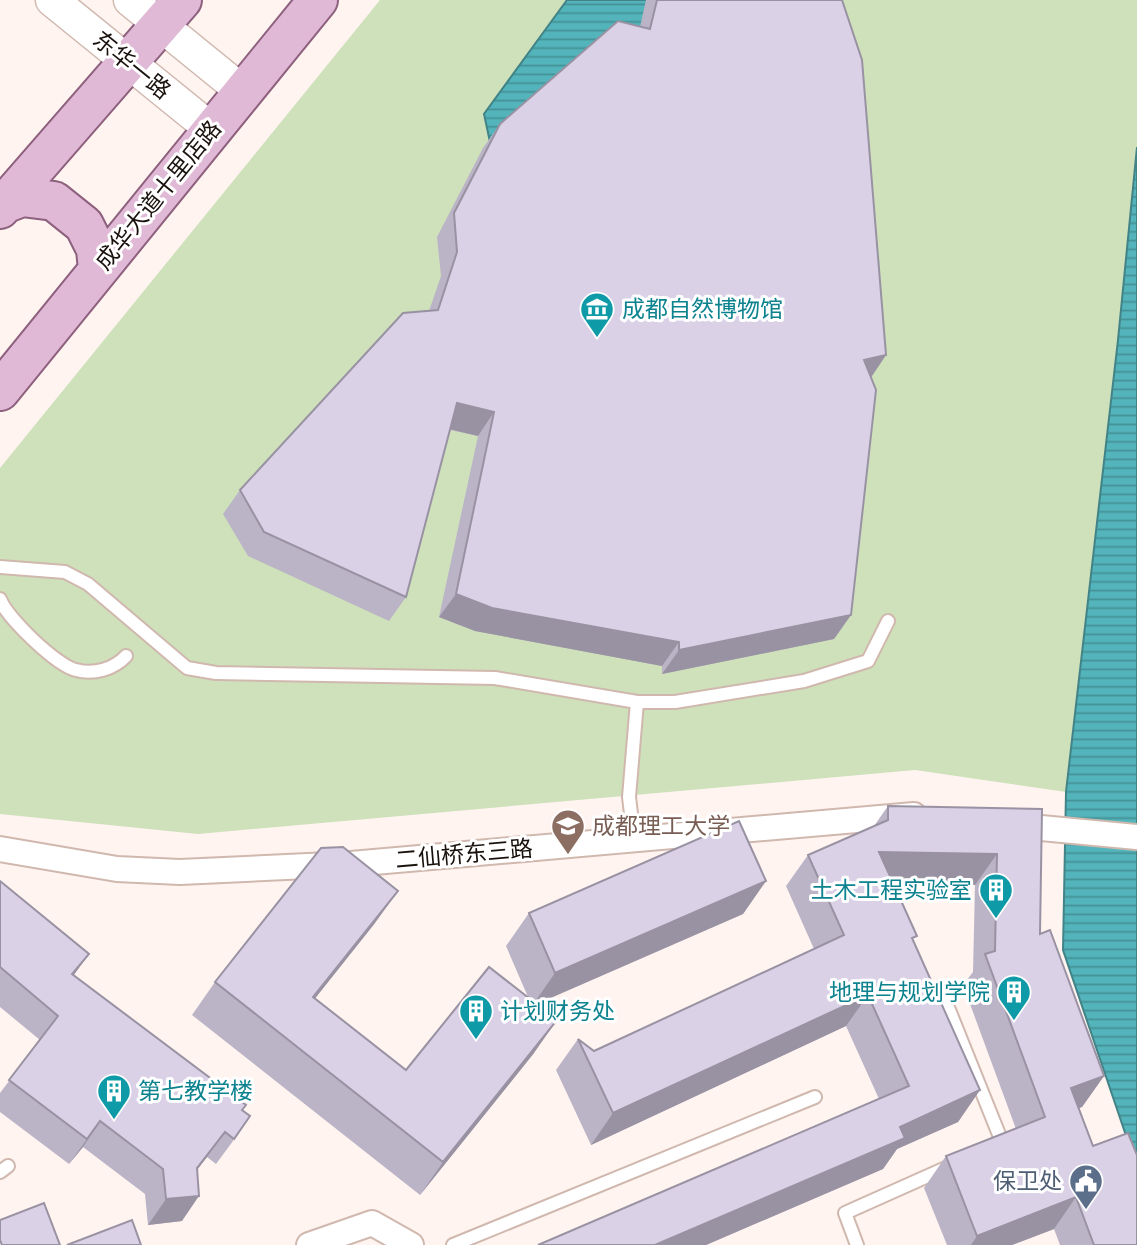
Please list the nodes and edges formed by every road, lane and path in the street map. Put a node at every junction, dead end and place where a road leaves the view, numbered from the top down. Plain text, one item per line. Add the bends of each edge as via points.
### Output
1 (52, 0) edge
2 (130, 0) edge
3 (318, 0) edge
4 (172, 13) edge
5 (129, 62) junction
6 (242, 92) junction
7 (211, 129) junction
8 (2, 207) edge
9 (98, 270) junction
10 (0, 391) edge
11 (0, 567) edge
12 (0, 599) edge
13 (888, 621) dead end
14 (126, 656) dead end
15 (637, 702) junction
16 (937, 817) edge
17 (989, 823) edge
18 (1137, 837) edge
19 (634, 839) junction
20 (0, 849) edge
21 (943, 995) dead end
22 (815, 1097) dead end
23 (978, 1153) edge
24 (954, 1164) edge
25 (309, 1245) edge
26 (411, 1245) edge
27 (453, 1245) edge
28 (857, 1245) edge

1 - 5 street, 东华一路
2 - 4 street
3 - 6 main road, 成华大道十里店路
4 - 5 main road
4 - 6 street
5 - 7 street, 东华一路
5 - 8 main road
6 - 7 main road, 成华大道十里店路
7 - 9 main road, 成华大道十里店路
8 - 9 main road via 22,197 54,201 84,225 96,249
9 - 10 main road, 成华大道十里店路
11 - 15 lane via 65,572 88,584 187,668 216,673 495,678
12 - 14 lane via 23,629 75,670 117,666
13 - 15 lane via 868,661 804,681 676,702
15 - 19 lane via 629,797
16 - 19 street, 二仙桥东三路 via 912,814
17 - 18 street
19 - 20 street, 二仙桥东三路 via 351,864 180,872 117,869
21 - 23 lane via 1002,1142
22 - 27 lane
24 - 28 lane via 845,1213
25 - 26 street via 372,1223

